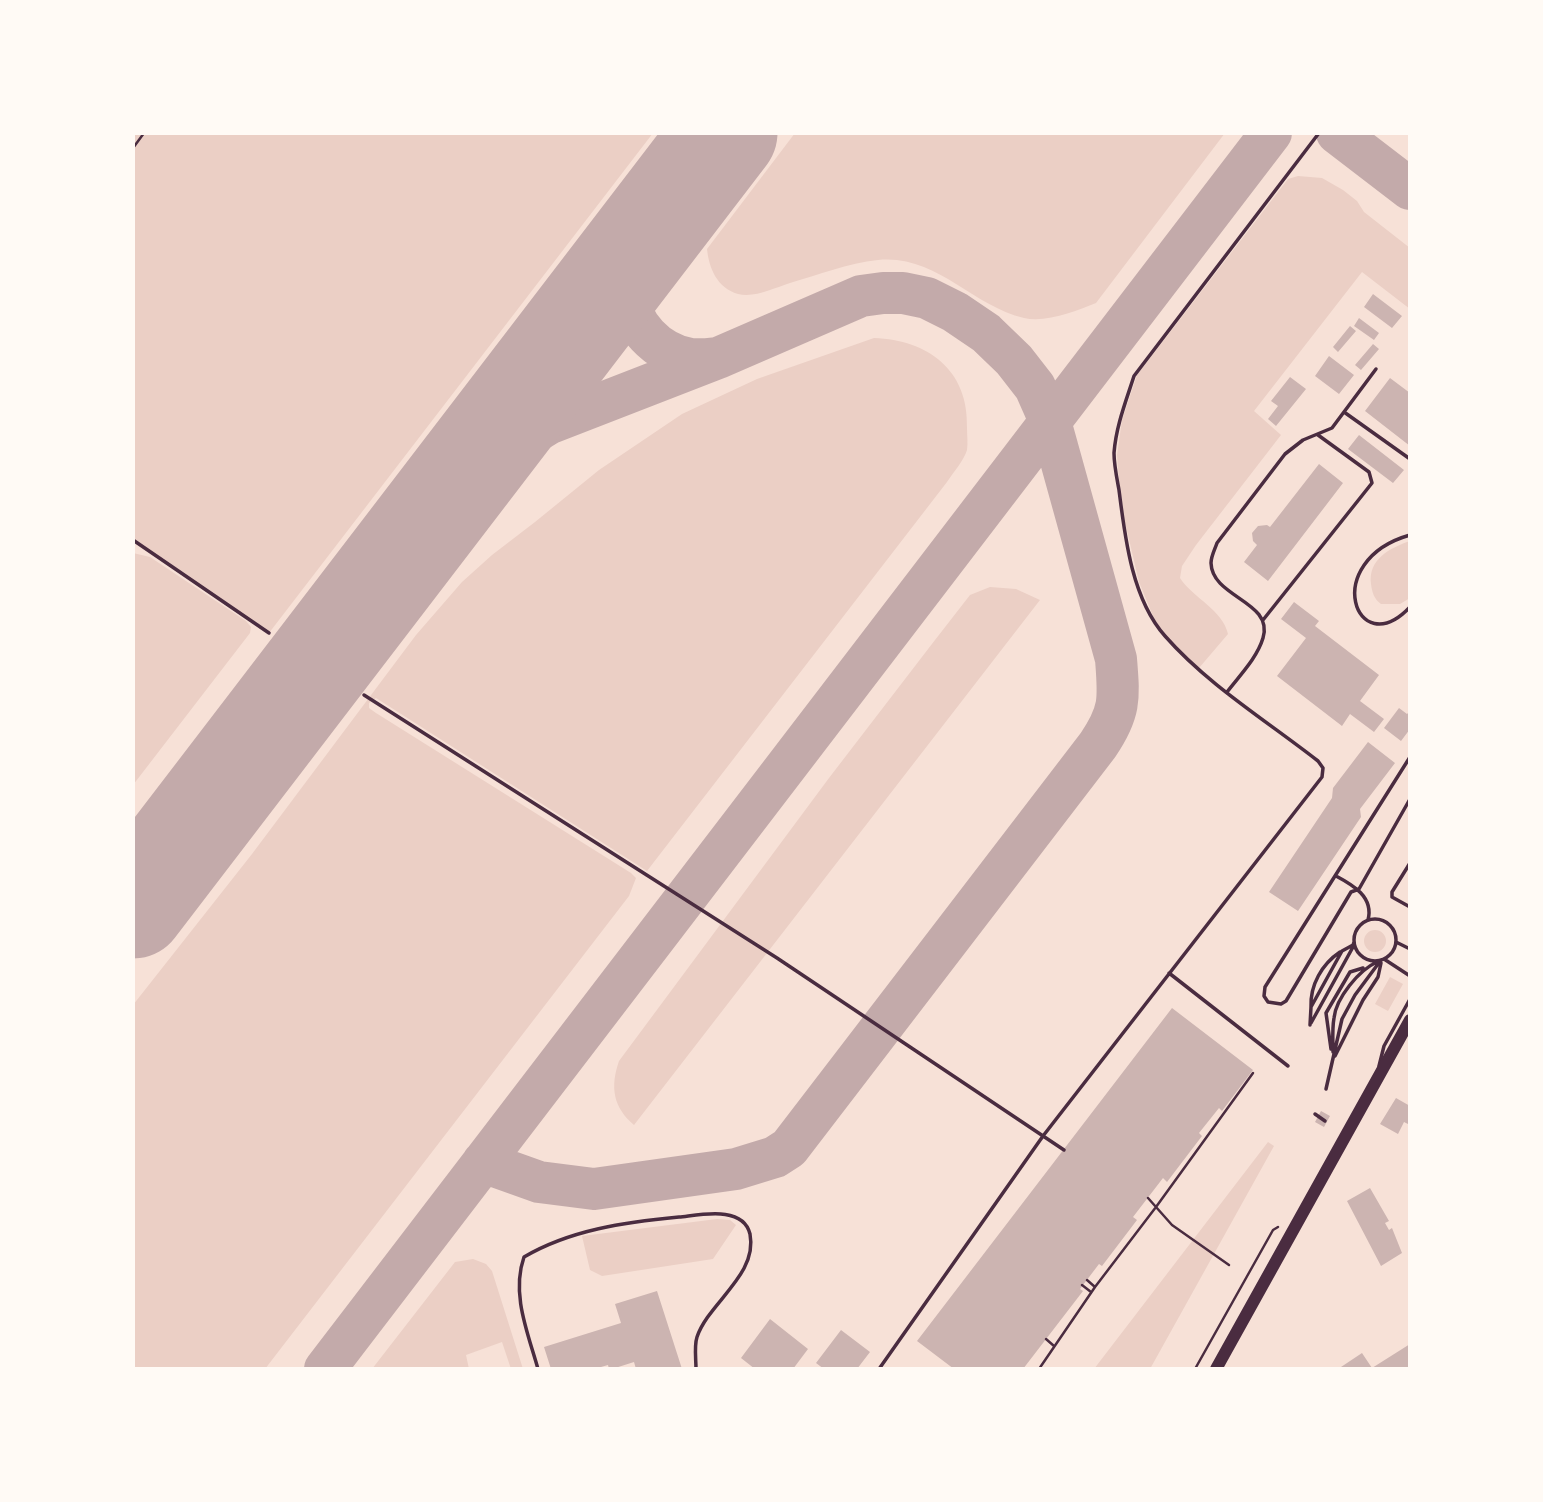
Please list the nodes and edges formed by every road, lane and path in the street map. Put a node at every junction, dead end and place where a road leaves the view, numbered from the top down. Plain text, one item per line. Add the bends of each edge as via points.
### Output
1 (144, 133) edge
2 (1319, 133) edge
3 (133, 148) edge
4 (1376, 369) dead end
5 (1344, 411) junction
6 (1318, 434) junction
7 (1410, 460) edge
8 (1410, 535) edge
9 (133, 540) edge
10 (1410, 607) edge
11 (1263, 620) junction
12 (269, 633) dead end
13 (1227, 692) junction
14 (365, 695) dead end
15 (1410, 757) edge
16 (1410, 799) edge
17 (1410, 863) edge
18 (1336, 876) junction
19 (1359, 888) junction
20 (1410, 907) edge
21 (1368, 921) junction
22 (1354, 939) junction
23 (1396, 942) junction
24 (1353, 945) junction
25 (1410, 949) edge
26 (1342, 951) junction
27 (1383, 960) junction
28 (1366, 967) junction
29 (1170, 973) junction
30 (1410, 976) edge
31 (1410, 999) edge
32 (1311, 1007) junction
33 (1410, 1020) edge
34 (1332, 1061) junction
35 (1288, 1066) dead end
36 (1253, 1073) dead end
37 (1373, 1087) junction
38 (1326, 1089) dead end
39 (1216, 1111) dead end
40 (1315, 1114) dead end
41 (1222, 1116) junction
42 (1212, 1118) dead end
43 (1325, 1121) dead end
44 (1217, 1122) junction
45 (1043, 1136) junction
46 (1063, 1150) dead end
47 (1148, 1198) dead end
48 (1156, 1207) junction
49 (1280, 1226) dead end
50 (1229, 1265) dead end
51 (1087, 1280) dead end
52 (1083, 1285) dead end
53 (1095, 1287) junction
54 (1092, 1292) junction
55 (1046, 1339) dead end
56 (1055, 1346) junction
57 (538, 1369) edge
58 (696, 1369) edge
59 (879, 1369) edge
60 (1039, 1369) edge
61 (1195, 1369) edge
62 (1216, 1369) edge

1 - 3 path
2 - 13 lane via 1134,376 1120,418 1114,455 1139,588 1163,634
4 - 5 lane
5 - 6 lane via 1332,428
5 - 7 lane
6 - 11 lane via 1369,472 1372,483
6 - 11 lane via 1285,454 1217,543 1210,560 1221,586
8 - 10 lane via 1378,548 1353,589 1357,609 1375,623 1392,622
9 - 12 lane
11 - 13 lane via 1259,647
13 - 29 lane via 1318,761 1322,777
14 - 45 lane via 777,958
15 - 18 lane
16 - 19 lane
17 - 20 lane via 1392,892 1392,897
18 - 19 lane
18 - 19 lane via 1265,987 1268,1002 1286,1001 1351,892
19 - 21 lane via 1370,912
21 - 22 lane
21 - 23 lane via 1385,922 1394,930
22 - 24 lane
22 - 27 lane via 1362,957
23 - 25 lane
23 - 27 lane
24 - 26 lane
24 - 32 lane via 1310,1025
26 - 32 lane
26 - 32 lane via 1329,960 1315,983
27 - 28 lane
27 - 30 lane
27 - 34 lane
27 - 34 lane via 1342,1019
28 - 34 lane via 1334,1015
28 - 34 lane via 1350,972 1326,1013
29 - 35 lane
29 - 45 lane
31 - 37 lane via 1384,1045
33 - 37 main road
34 - 38 lane
36 - 41 path
37 - 62 main road
39 - 41 path
40 - 43 lane
41 - 44 path
42 - 44 path
44 - 48 path
45 - 46 lane
45 - 59 lane
47 - 48 path
48 - 50 path via 1172,1225
48 - 53 path
49 - 61 path via 1273,1230
51 - 53 path
52 - 54 path
53 - 54 path
54 - 56 path
55 - 56 path
56 - 60 path
57 - 58 lane via 521,1310 518,1280 523,1257 564,1236 616,1226 712,1214 735,1217 749,1231 749,1256 696,1339

